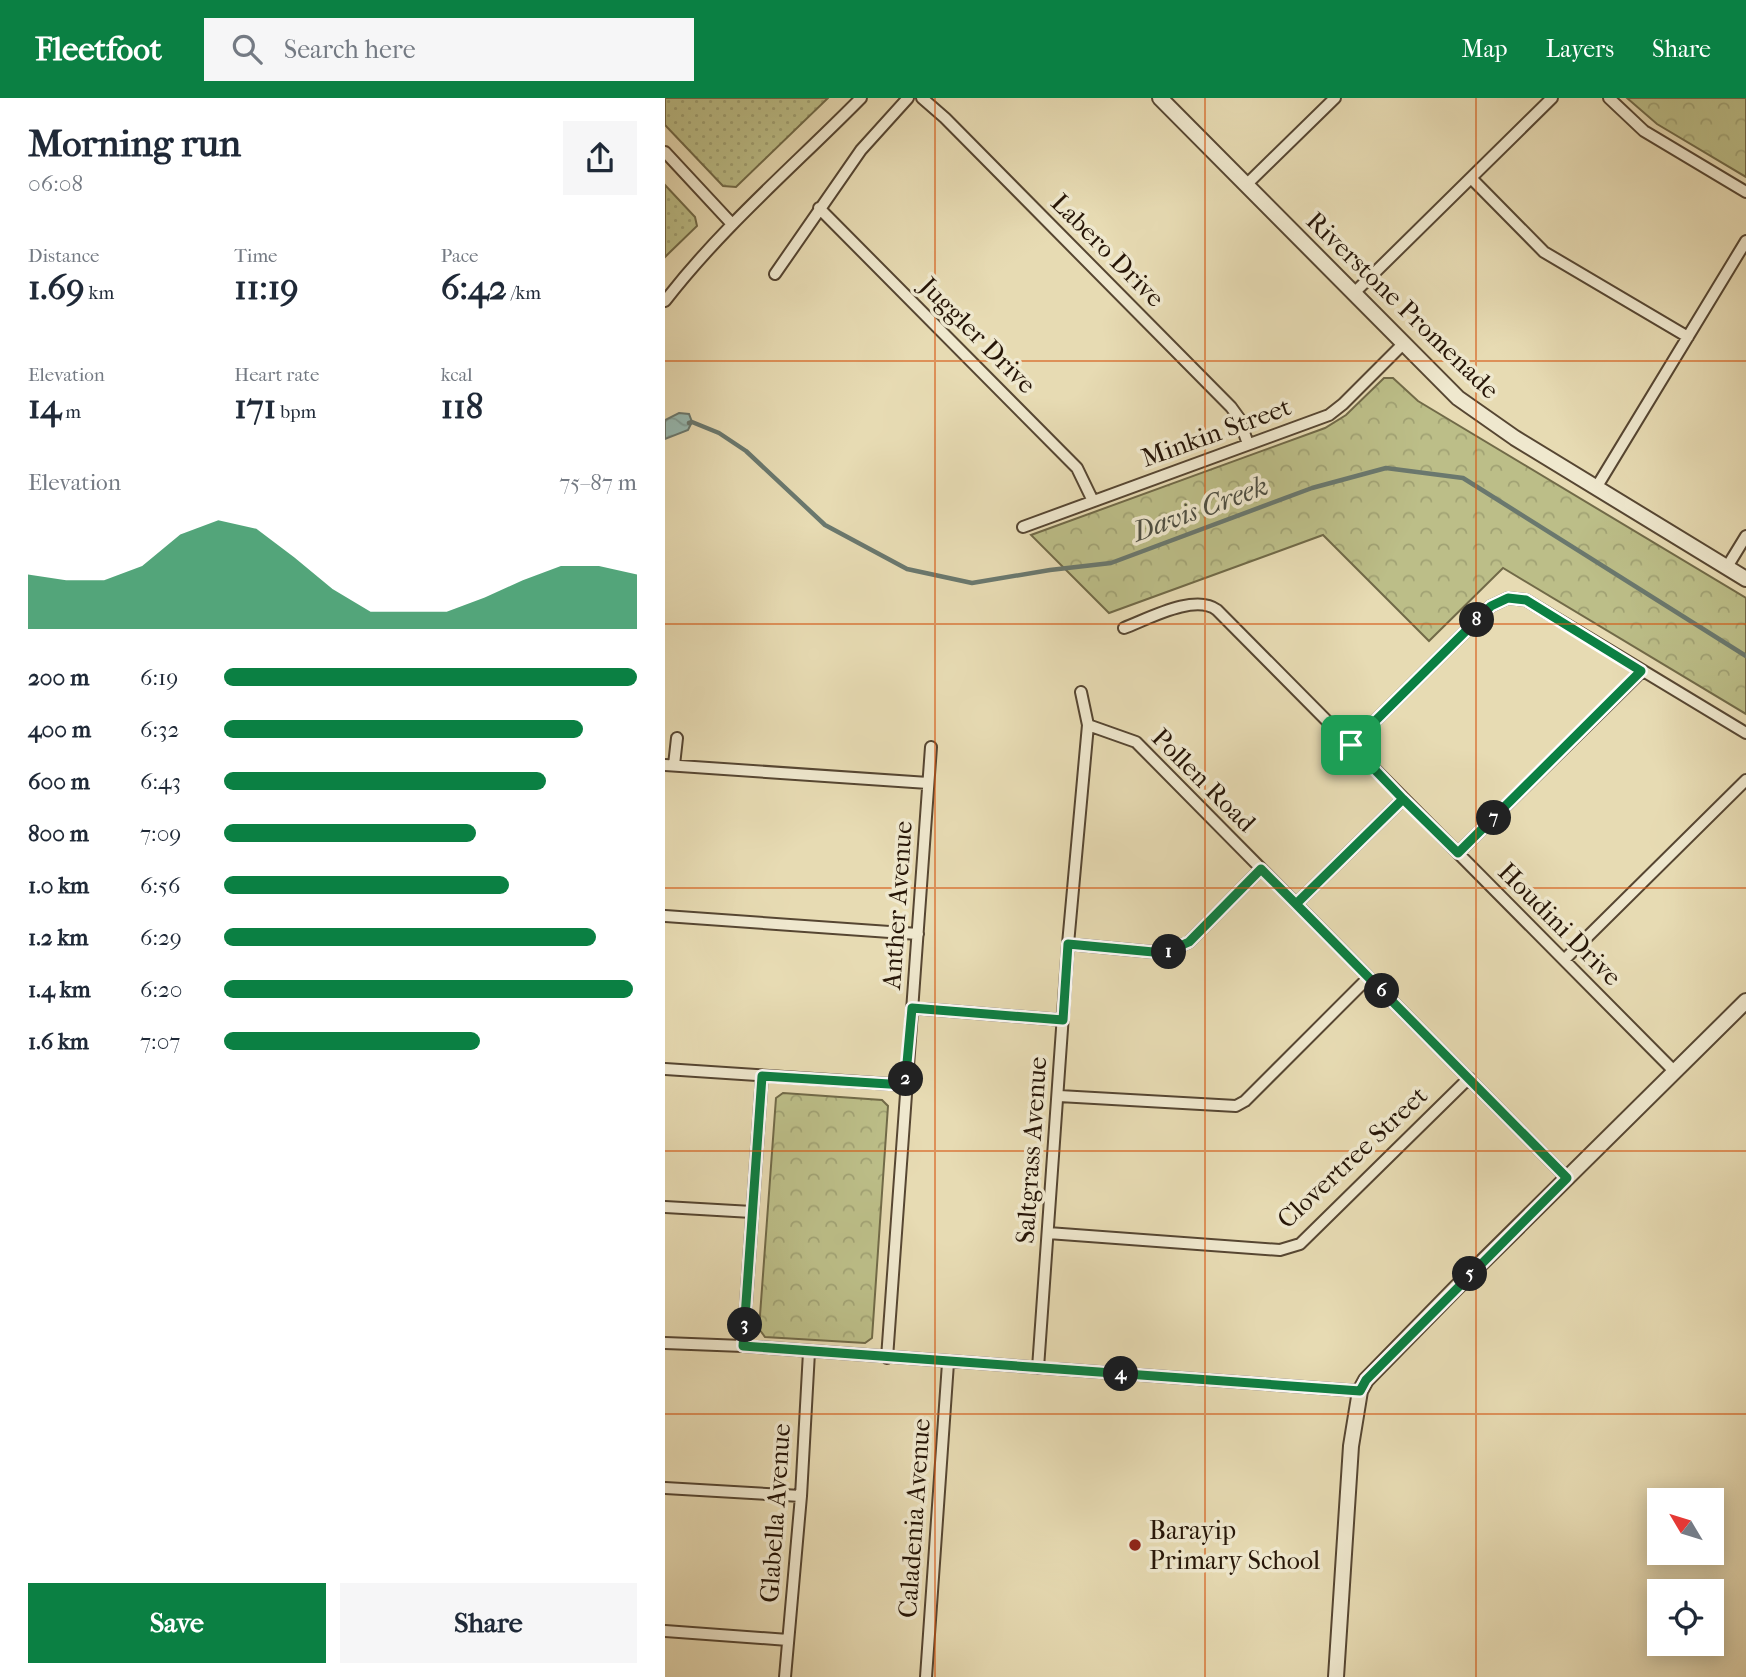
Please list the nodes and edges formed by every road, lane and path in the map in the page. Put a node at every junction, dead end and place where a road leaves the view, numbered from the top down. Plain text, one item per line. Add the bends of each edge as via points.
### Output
1 (861, 98) edge
2 (908, 98) edge
3 (922, 98) edge
4 (1160, 98) edge
5 (1335, 98) edge
6 (1552, 98) edge
7 (1609, 98) edge
8 (665, 152) edge
9 (1471, 178) junction
10 (1246, 185) junction
11 (1746, 192) edge
12 (819, 208) junction
13 (732, 224) junction
14 (1746, 240) edge
15 (775, 274) dead end
16 (1353, 293) junction
17 (665, 301) edge
18 (1688, 337) junction
19 (1403, 344) junction
20 (1248, 443) junction
21 (1596, 488) junction
22 (1093, 502) junction
23 (1023, 527) dead end
24 (1746, 536) edge
25 (1727, 567) junction
26 (1746, 579) edge
27 (1124, 628) dead end
28 (1641, 671) junction
29 (1081, 692) dead end
30 (1088, 725) junction
31 (1746, 733) edge
32 (677, 737) dead end
33 (1351, 745) junction
34 (931, 747) dead end
35 (670, 765) edge
36 (1746, 780) edge
37 (928, 783) junction
38 (1403, 799) junction
39 (1458, 853) junction
40 (1261, 869) junction
41 (1296, 904) junction
42 (665, 916) edge
43 (918, 934) junction
44 (1068, 944) junction
45 (1564, 960) junction
46 (1368, 978) junction
47 (1746, 1001) edge
48 (912, 1008) junction
49 (1063, 1020) junction
50 (665, 1069) edge
51 (1675, 1072) junction
52 (762, 1076) junction
53 (1469, 1078) junction
54 (905, 1085) junction
55 (1059, 1096) junction
56 (1567, 1178) junction
57 (665, 1207) edge
58 (752, 1212) junction
59 (1048, 1233) junction
60 (665, 1343) edge
61 (743, 1346) junction
62 (809, 1352) junction
63 (887, 1358) junction
64 (948, 1363) junction
65 (1038, 1368) junction
66 (1360, 1391) junction
67 (665, 1488) edge
68 (801, 1496) junction
69 (665, 1631) edge
70 (788, 1640) junction
71 (785, 1677) edge
72 (926, 1677) edge
73 (1336, 1677) edge

1 - 13 street
2 - 12 street via 861,150
3 - 20 street, Labero Drive via 1231,407
4 - 10 street, Riverstone Promenade
5 - 10 street
6 - 9 street
7 - 11 street via 1644,131
8 - 13 street
9 - 16 street
9 - 18 street via 1545,252
10 - 16 street, Riverstone Promenade
12 - 15 street
12 - 22 street, Juggler Drive via 1077,468
13 - 17 street
14 - 18 street
16 - 19 street, Riverstone Promenade
18 - 21 street
19 - 20 street, Minkin Street via 1329,415
19 - 21 street, Riverstone Promenade via 1466,405
20 - 22 street, Minkin Street
21 - 25 street, Riverstone Promenade
22 - 23 street, Minkin Street
24 - 25 street
25 - 26 street, Riverstone Promenade
27 - 33 street, Houdini Drive via 1187,605 1211,605
28 - 31 street
28 - 33 street via 1526,600 1508,598 1491,606
28 - 39 street
29 - 30 street
30 - 40 street, Pollen Road via 1136,742
30 - 44 street, Saltgrass Avenue
32 - 35 street
33 - 38 street, Houdini Drive
34 - 37 street, Anther Avenue
35 - 37 street
36 - 45 street
37 - 43 street, Anther Avenue
38 - 39 street, Houdini Drive
38 - 41 street
39 - 45 street, Houdini Drive
40 - 41 street, Pollen Road
40 - 44 street via 1189,942 1176,949 1164,953
41 - 46 street, Pollen Road
42 - 43 street
43 - 48 street, Anther Avenue
44 - 49 street, Saltgrass Avenue
45 - 51 street, Houdini Drive
46 - 53 street, Pollen Road
46 - 55 street via 1236,1107
47 - 51 street
48 - 49 street
48 - 54 street, Anther Avenue
49 - 55 street, Saltgrass Avenue
50 - 52 street
51 - 56 street
52 - 54 street
52 - 58 street
53 - 56 street, Pollen Road
53 - 59 street, Clovertree Street via 1291,1248
54 - 63 street, Anther Avenue
55 - 59 street, Saltgrass Avenue
56 - 66 street
57 - 58 street
58 - 61 street
59 - 65 street, Saltgrass Avenue
60 - 61 street
61 - 62 street
62 - 63 street
62 - 68 street, Glabella Avenue
63 - 64 street
64 - 65 street
64 - 72 street, Caladenia Avenue
65 - 66 street
66 - 73 street via 1351,1446
67 - 68 street
68 - 70 street, Glabella Avenue
69 - 70 street
70 - 71 street, Glabella Avenue

